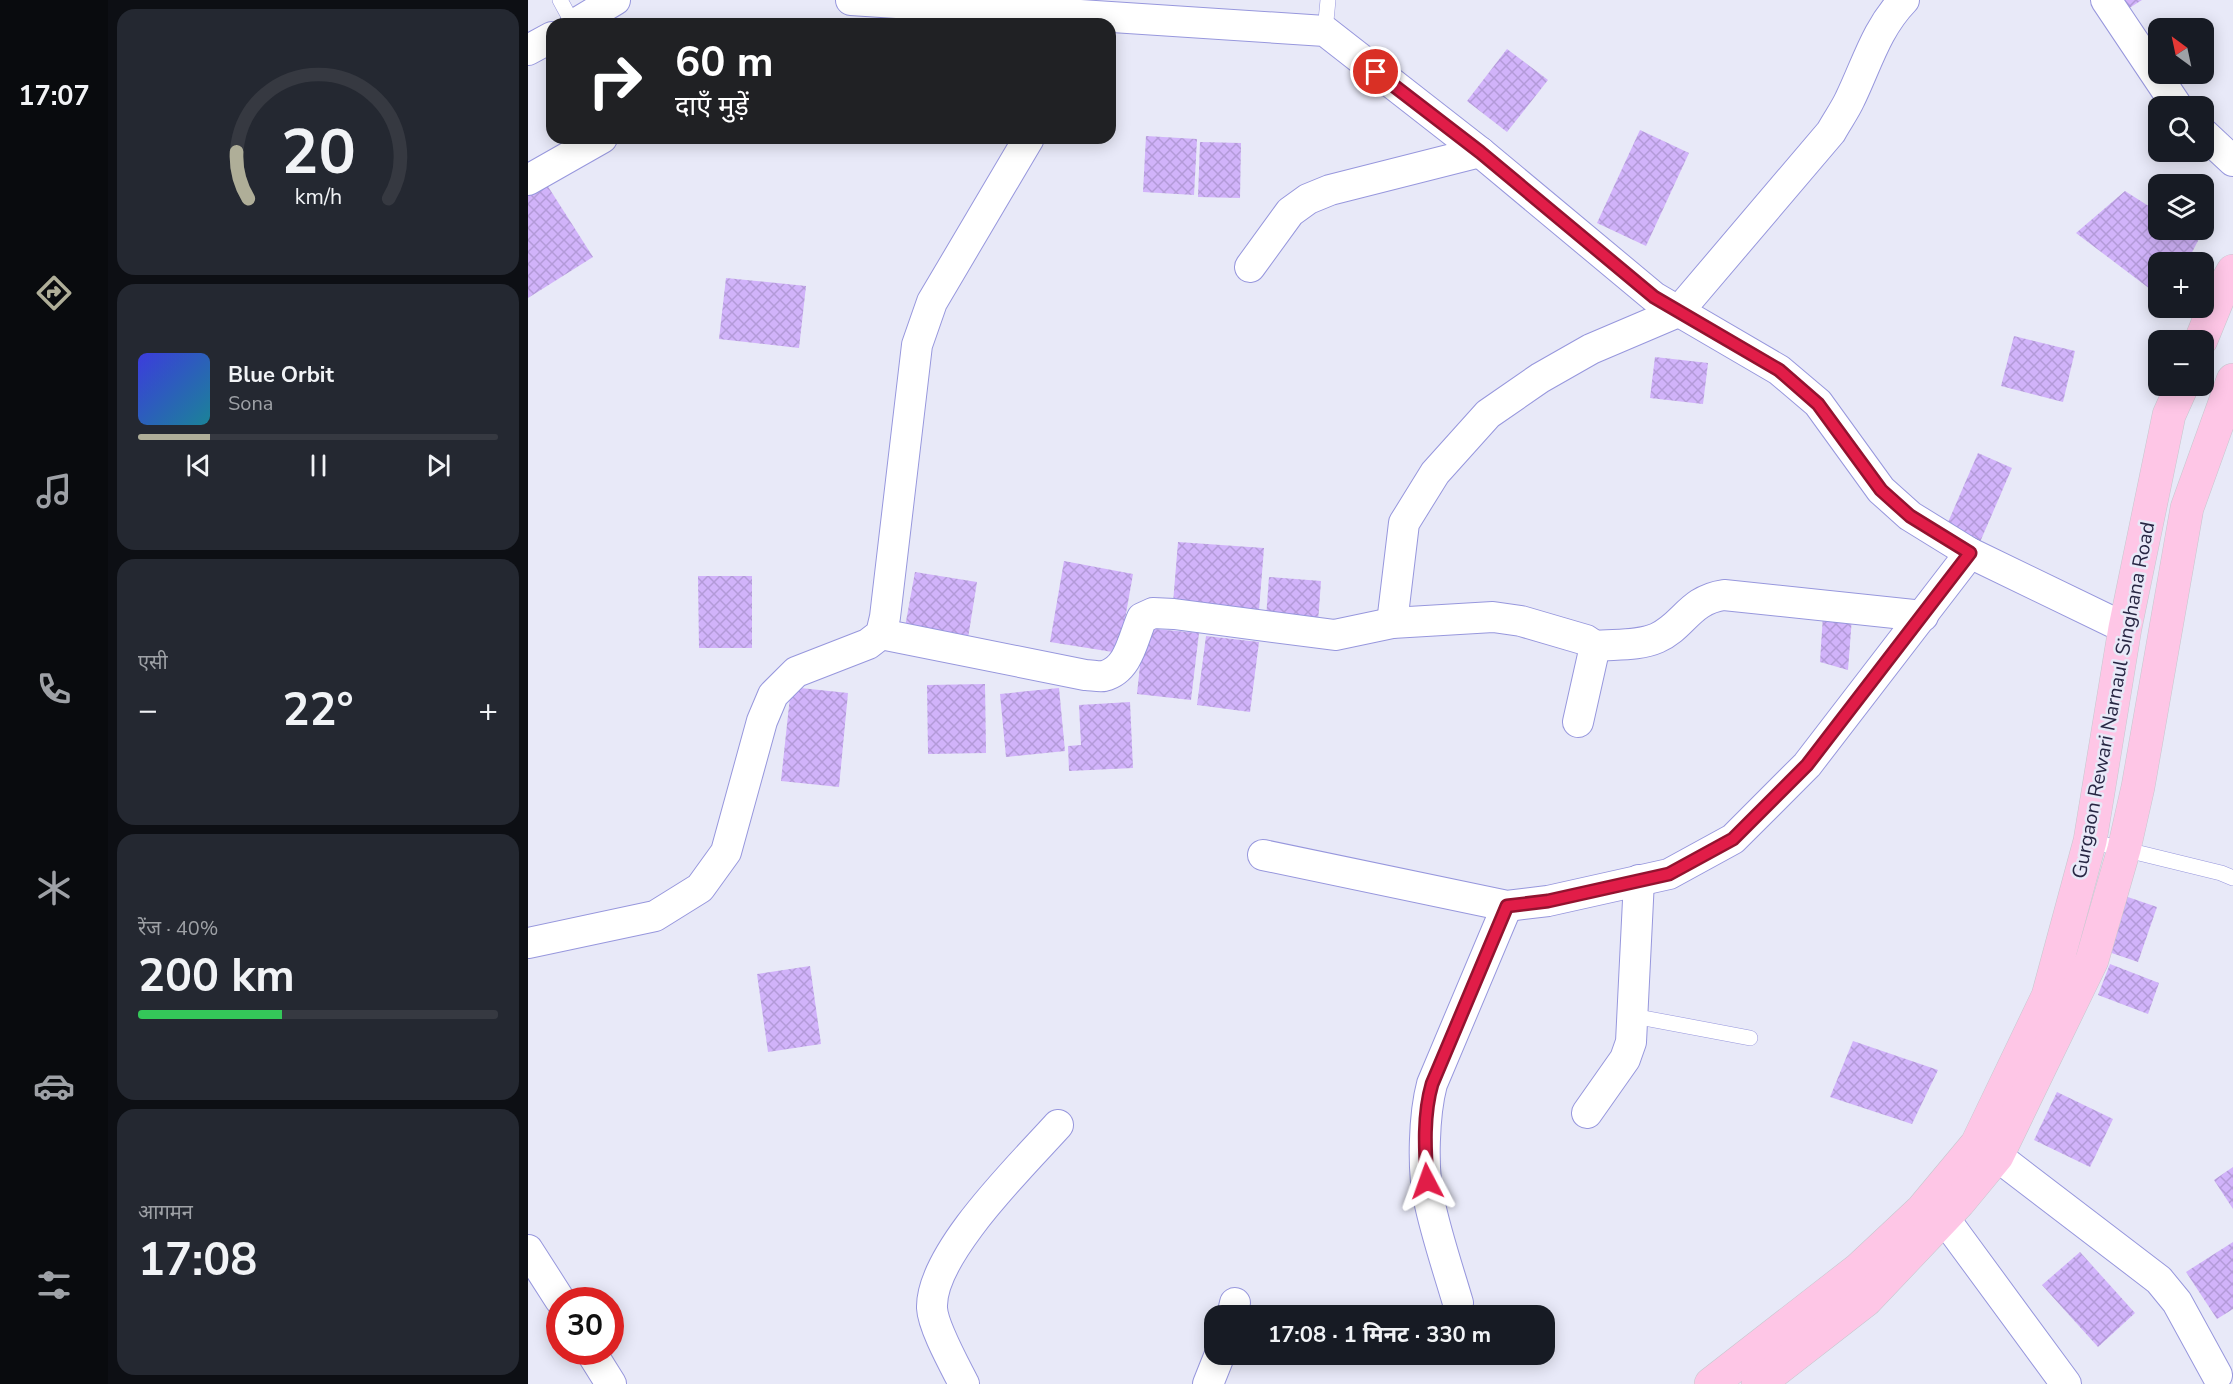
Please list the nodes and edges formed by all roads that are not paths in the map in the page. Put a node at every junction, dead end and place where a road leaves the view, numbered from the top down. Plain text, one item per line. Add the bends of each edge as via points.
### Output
1 (560, 0) edge
2 (615, 0) edge
3 (850, 0) edge
4 (1328, 0) edge
5 (1903, 0) edge
6 (2106, 0) edge
7 (570, 18) edge
8 (584, 18) edge
9 (1071, 18) edge
10 (1116, 21) edge
11 (1325, 31) junction
12 (546, 40) edge
13 (528, 50) edge
14 (2169, 96) edge
15 (2214, 143) edge
16 (591, 144) edge
17 (1025, 144) edge
18 (1480, 152) junction
19 (2233, 161) edge
20 (528, 180) edge
21 (1251, 267) dead end
22 (2233, 272) edge
23 (1678, 312) junction
24 (2205, 330) edge
25 (2233, 380) edge
26 (2178, 396) edge
27 (1970, 553) junction
28 (1923, 616) junction
29 (1392, 623) junction
30 (2125, 628) junction
31 (881, 634) junction
32 (1595, 646) junction
33 (1578, 722) dead end
34 (2090, 841) junction
35 (2124, 849) junction
36 (1263, 855) dead end
37 (2233, 878) edge
38 (1639, 880) junction
39 (1507, 906) junction
40 (528, 943) edge
41 (1633, 1016) junction
42 (1750, 1038) dead end
43 (1587, 1113) dead end
44 (1058, 1125) dead end
45 (1997, 1155) junction
46 (1937, 1210) junction
47 (528, 1250) edge
48 (552, 1287) edge
49 (1458, 1303) dead end
50 (599, 1365) edge
51 (1216, 1365) edge
52 (2217, 1375) dead end
53 (611, 1384) edge
54 (964, 1384) edge
55 (1208, 1384) edge
56 (1712, 1384) edge
57 (1758, 1384) edge
58 (2066, 1384) edge

1 - 7 lane
2 - 8 street
3 - 9 street
4 - 11 lane
5 - 23 street via 1883,26 1831,132
6 - 14 street
10 - 11 street
11 - 18 street
12 - 13 street
15 - 19 street
16 - 20 street
17 - 31 street via 932,302 917,345
18 - 21 street via 1308,199 1290,212
18 - 23 street via 1654,297
22 - 24 highway
23 - 27 street via 1779,370 1818,404 1881,490 1910,516
23 - 29 street via 1590,349 1488,414 1435,473 1404,523
25 - 35 highway, Gurgaon Rewari Narnaul Singhana Road via 2187,507
26 - 30 highway, Gurgaon Rewari Narnaul Singhana Road via 2169,415
27 - 28 street
27 - 30 street
28 - 32 street via 1724,595 1697,604 1658,638
28 - 38 street via 1807,765 1733,839 1669,874
29 - 31 street via 1335,635 1153,614 1142,618 1129,652 1118,668 1104,676
29 - 32 street via 1493,617 1521,621
30 - 34 highway, Gurgaon Rewari Narnaul Singhana Road
31 - 40 street via 868,644 796,672 772,694 726,852 700,888 655,916
32 - 33 street
34 - 35 lane
34 - 46 highway, Gurgaon Rewari Narnaul Singhana Road via 2048,996 1977,1144
35 - 37 lane
35 - 45 highway, Gurgaon Rewari Narnaul Singhana Road via 2092,960
36 - 39 street
38 - 39 street via 1548,901
38 - 41 street
39 - 49 street via 1428,1098 1428,1198
41 - 42 lane
41 - 43 street via 1625,1059
44 - 54 street via 968,1227 939,1272 932,1308
45 - 46 highway, Gurgaon Rewari Narnaul Singhana Road
45 - 52 street via 2159,1280 2177,1302
46 - 56 highway, Gurgaon Rewari Narnaul Singhana Road
46 - 57 highway, Gurgaon Rewari Narnaul Singhana Road via 1866,1300
46 - 58 street
47 - 48 street
50 - 53 street
51 - 55 street

